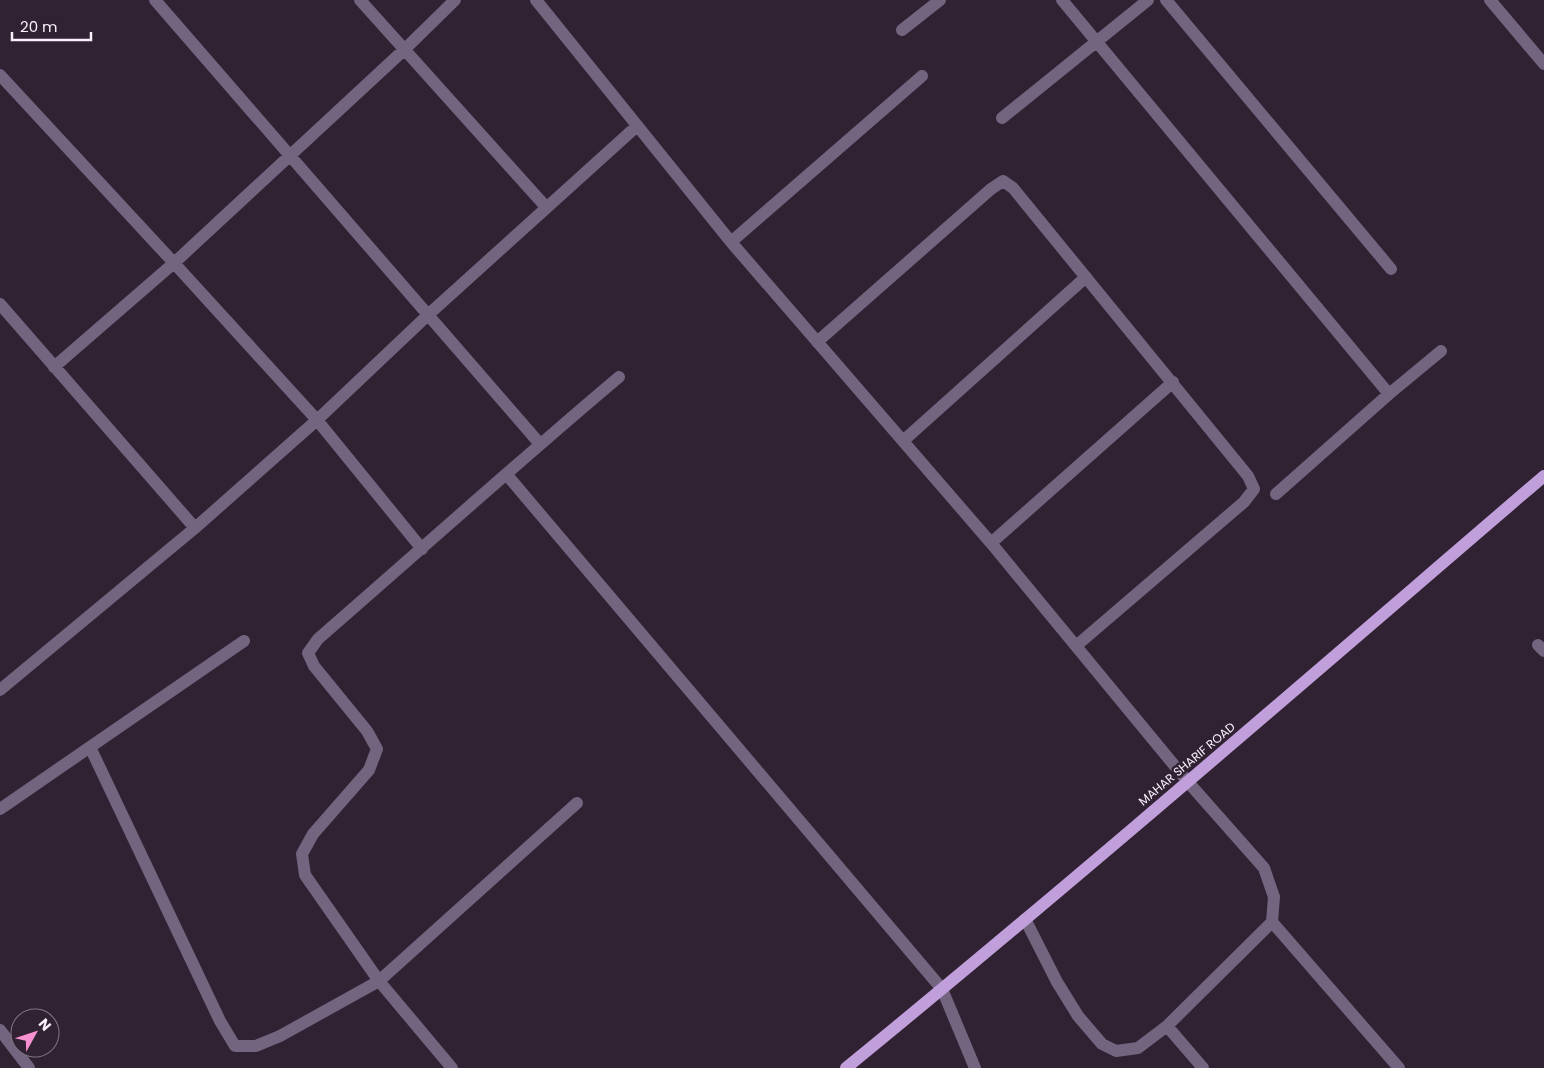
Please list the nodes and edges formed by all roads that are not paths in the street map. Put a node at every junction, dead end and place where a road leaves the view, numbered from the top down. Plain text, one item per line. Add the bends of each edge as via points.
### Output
1 (155, 0) edge
2 (360, 0) edge
3 (456, 0) edge
4 (536, 0) edge
5 (940, 0) edge
6 (1062, 0) edge
7 (1148, 0) edge
8 (1166, 0) edge
9 (1490, 0) edge
10 (902, 30) dead end
11 (1097, 41) junction
12 (405, 49) junction
13 (1544, 64) edge
14 (0, 75) edge
15 (922, 76) dead end
16 (1002, 118) dead end
17 (637, 126) junction
18 (289, 156) junction
19 (546, 207) junction
20 (731, 242) junction
21 (174, 263) junction
22 (1391, 269) dead end
23 (1086, 277) junction
24 (0, 304) edge
25 (429, 314) junction
26 (818, 342) junction
27 (1442, 351) dead end
28 (54, 366) junction
29 (619, 377) dead end
30 (1173, 382) junction
31 (1389, 394) junction
32 (317, 420) junction
33 (903, 441) junction
34 (540, 444) junction
35 (507, 475) junction
36 (1544, 476) edge
37 (1276, 494) dead end
38 (194, 528) junction
39 (991, 543) junction
40 (422, 549) junction
41 (244, 641) dead end
42 (1076, 646) junction
43 (0, 690) edge
44 (90, 747) junction
45 (1188, 782) junction
46 (577, 803) dead end
47 (0, 809) edge
48 (1026, 919) junction
49 (1272, 922) junction
50 (379, 982) junction
51 (942, 989) junction
52 (1167, 1026) junction
53 (0, 1030) edge
54 (29, 1068) edge
55 (452, 1068) edge
56 (846, 1068) edge
57 (975, 1068) edge
58 (1203, 1068) edge
59 (1400, 1068) edge

1 - 18 street
2 - 12 street
3 - 12 street
4 - 17 street
5 - 10 street
6 - 11 street
7 - 11 street
8 - 22 street
9 - 13 street
11 - 16 street
11 - 31 street
12 - 18 street
12 - 19 street
14 - 21 street
15 - 20 street
17 - 19 street
17 - 20 street
18 - 21 street
18 - 25 street
19 - 25 street
20 - 26 street
21 - 28 street
21 - 32 street
23 - 26 street via 1013,188 1003,181
23 - 30 street
23 - 33 street
24 - 28 street
25 - 32 street
25 - 34 street
26 - 33 street
27 - 31 street
28 - 38 street
29 - 34 street
30 - 39 street
30 - 42 street via 1248,476 1254,489 1244,502
31 - 37 street
32 - 38 street
32 - 40 street
33 - 39 street
34 - 35 street
35 - 40 street
35 - 51 street
36 - 45 main road, MAHAR SHARIF ROAD
38 - 43 street
39 - 42 street
40 - 50 street via 318,639 308,653 314,666 367,731 377,750 369,770 313,834 302,854 305,876
41 - 44 street
42 - 45 street
44 - 47 street
44 - 50 street via 220,1021 235,1046 256,1046 280,1036
45 - 48 main road, MAHAR SHARIF ROAD
45 - 49 street via 1264,868 1274,896
46 - 50 street
48 - 51 main road, MAHAR SHARIF ROAD
48 - 52 street via 1057,982 1078,1016 1102,1044 1116,1051 1138,1048
49 - 52 street
49 - 59 street
50 - 55 street
51 - 56 main road, MAHAR SHARIF ROAD
51 - 57 street
52 - 58 street
53 - 54 street

